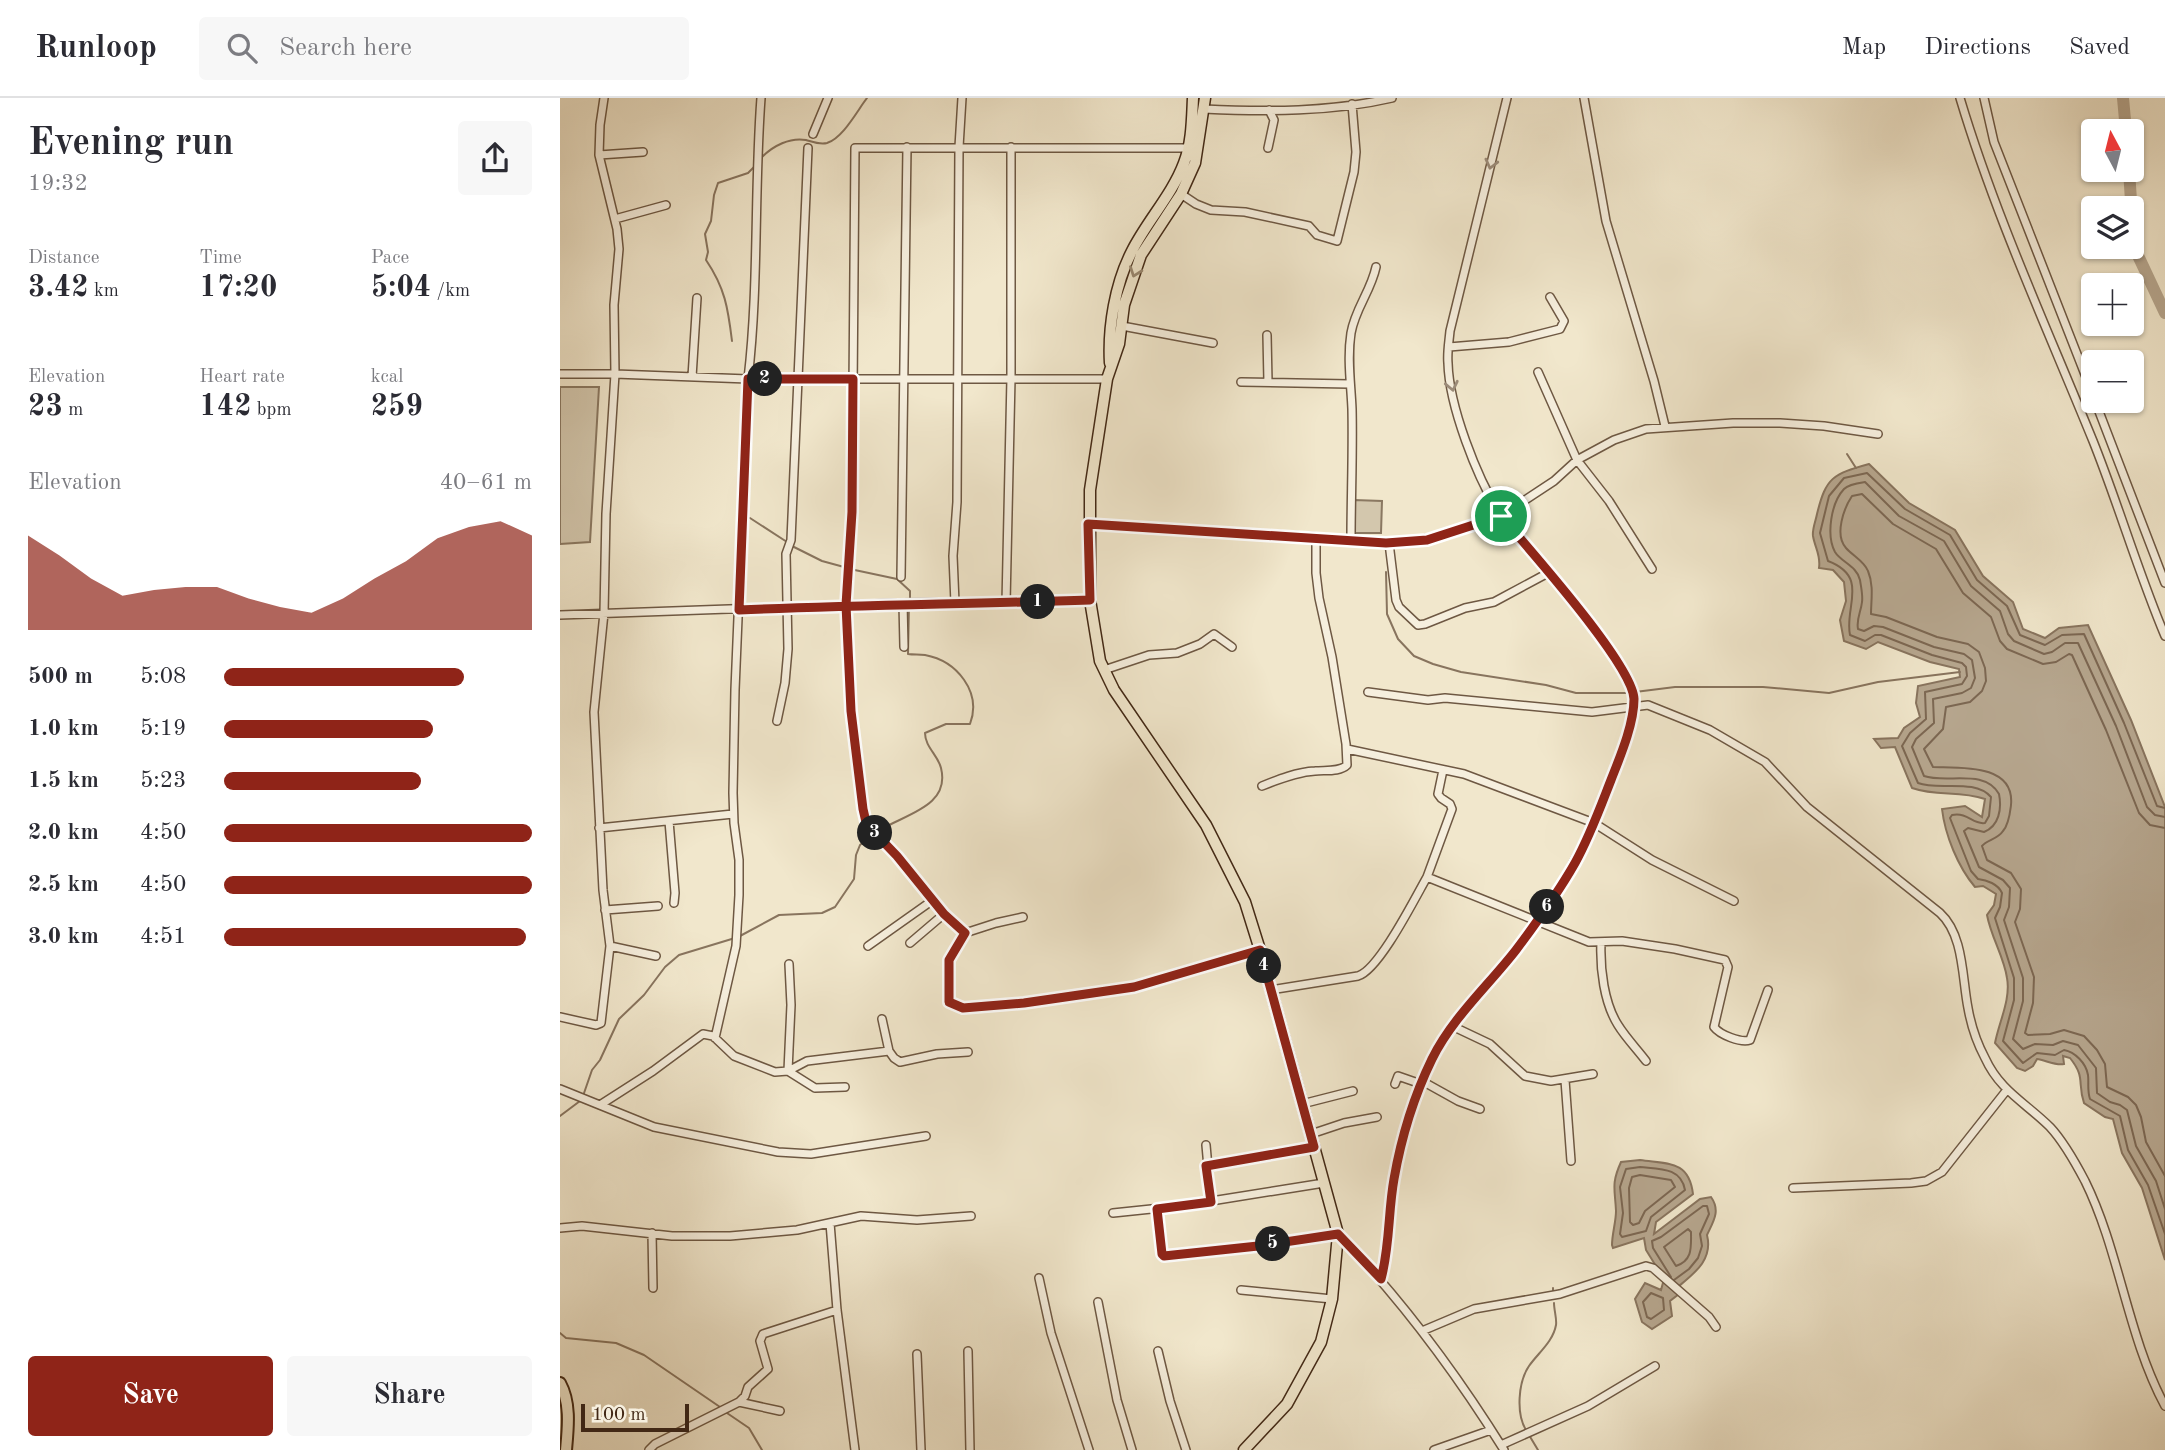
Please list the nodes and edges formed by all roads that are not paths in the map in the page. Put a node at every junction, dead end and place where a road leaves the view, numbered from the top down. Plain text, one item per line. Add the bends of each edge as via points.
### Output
1 (604, 98) edge
2 (761, 98) edge
3 (828, 98) edge
4 (962, 98) edge
5 (1193, 98) edge
6 (1392, 98) edge
7 (1507, 98) edge
8 (1584, 98) edge
9 (1960, 98) edge
10 (1984, 98) edge
11 (1205, 104) edge
12 (1352, 104) junction
13 (1269, 110) junction
14 (813, 134) dead end
15 (907, 147) junction
16 (959, 147) junction
17 (1011, 147) junction
18 (808, 148) dead end
19 (1193, 148) junction
20 (1268, 148) dead end
21 (643, 152) dead end
22 (599, 155) junction
23 (1181, 194) junction
24 (666, 205) dead end
25 (615, 219) junction
26 (1376, 267) dead end
27 (1550, 297) dead end
28 (697, 298) dead end
29 (1122, 326) junction
30 (1267, 335) dead end
31 (1213, 343) dead end
32 (1449, 347) junction
33 (2081, 364) edge
34 (1111, 367) junction
35 (1538, 372) dead end
36 (560, 374) edge
37 (615, 374) junction
38 (692, 377) junction
39 (1011, 378) junction
40 (748, 379) junction
41 (798, 379) junction
42 (853, 379) junction
43 (904, 379) junction
44 (958, 379) junction
45 (1107, 379) junction
46 (1241, 382) dead end
47 (1268, 382) junction
48 (1349, 384) junction
49 (2100, 413) edge
50 (1661, 426) junction
51 (1878, 434) dead end
52 (1577, 460) junction
53 (1501, 516) junction
54 (1088, 524) junction
55 (1316, 537) junction
56 (1351, 540) junction
57 (1386, 543) junction
58 (1652, 569) dead end
59 (1548, 573) junction
60 (901, 576) dead end
61 (2165, 583) edge
62 (1090, 600) junction
63 (907, 603) junction
64 (955, 603) junction
65 (1006, 603) junction
66 (846, 605) junction
67 (786, 608) junction
68 (739, 610) junction
69 (604, 613) junction
70 (560, 615) edge
71 (2165, 636) edge
72 (904, 647) dead end
73 (1232, 647) dead end
74 (1104, 670) junction
75 (1368, 692) dead end
76 (1633, 703) junction
77 (777, 721) dead end
78 (1347, 749) junction
79 (1443, 769) junction
80 (1262, 786) dead end
81 (733, 814) junction
82 (669, 821) junction
83 (1594, 823) junction
84 (599, 828) junction
85 (1427, 877) junction
86 (933, 900) junction
87 (1734, 901) dead end
88 (674, 903) dead end
89 (658, 906) dead end
90 (605, 910) junction
91 (944, 914) junction
92 (1023, 917) dead end
93 (1537, 921) junction
94 (965, 933) junction
95 (910, 943) dead end
96 (1601, 943) junction
97 (610, 946) junction
98 (868, 946) dead end
99 (1260, 950) junction
100 (656, 956) dead end
101 (789, 964) dead end
102 (1270, 990) junction
103 (1768, 990) dead end
104 (560, 1017) edge
105 (882, 1019) dead end
106 (1452, 1026) junction
107 (715, 1038) junction
108 (890, 1051) junction
109 (968, 1052) dead end
110 (1646, 1061) dead end
111 (788, 1071) junction
112 (1593, 1074) dead end
113 (1565, 1080) junction
114 (1422, 1083) junction
115 (1395, 1084) dead end
116 (845, 1087) dead end
117 (560, 1089) edge
118 (1353, 1091) dead end
119 (2006, 1091) junction
120 (1302, 1104) junction
121 (600, 1105) junction
122 (1480, 1109) dead end
123 (1377, 1117) dead end
124 (1311, 1135) junction
125 (926, 1136) dead end
126 (1206, 1145) dead end
127 (1314, 1147) junction
128 (1571, 1161) dead end
129 (1206, 1166) junction
130 (1324, 1183) junction
131 (1793, 1188) dead end
132 (1211, 1202) junction
133 (1157, 1209) junction
134 (1113, 1213) dead end
135 (971, 1216) dead end
136 (830, 1223) junction
137 (560, 1228) edge
138 (652, 1233) junction
139 (1338, 1234) junction
140 (1039, 1278) dead end
141 (1381, 1279) junction
142 (653, 1288) dead end
143 (1241, 1290) dead end
144 (1332, 1299) junction
145 (1098, 1302) dead end
146 (837, 1310) junction
147 (1716, 1327) dead end
148 (1422, 1331) junction
149 (968, 1351) dead end
150 (1158, 1351) dead end
151 (917, 1354) dead end
152 (1655, 1366) dead end
153 (560, 1383) edge
154 (739, 1402) junction
155 (2165, 1406) edge
156 (780, 1411) dead end
157 (1491, 1430) junction
158 (1503, 1448) edge
159 (566, 1450) edge
160 (649, 1450) edge
161 (855, 1450) edge
162 (920, 1450) edge
163 (970, 1450) edge
164 (1089, 1450) edge
165 (1132, 1450) edge
166 (1186, 1450) edge
167 (1244, 1450) edge
168 (1434, 1450) edge

1 - 22 street
2 - 40 street
3 - 14 street
4 - 16 street
5 - 19 main road
6 - 12 street
7 -> 32 street
8 - 50 street via 1606,221 1654,381
9 - 71 street
10 - 33 street via 1994,142
11 - 13 street
11 - 19 main road
12 - 13 street
12 - 23 street via 1354,172 1338,241 1317,235 1309,226 1211,209
13 - 20 street via 1273,120
15 - 16 street
15 - 42 street via 855,148
15 - 43 street
16 - 17 street
16 - 44 street
17 - 19 street
17 - 39 street
18 - 41 street
19 - 23 main road via 1195,163
19 - 34 main road via 1122,277 1109,344
21 - 22 street
22 - 25 street
23 -> 29 main road via 1141,255
24 - 25 street
25 - 37 street via 619,249
26 - 48 street via 1351,334
27 - 32 street via 1564,321 1560,329 1508,342
28 - 38 street
29 - 31 street
29 - 34 main road
30 - 47 street
32 -> 53 street via 1450,381 1459,416 1483,485
34 - 45 main road
35 - 52 street
36 - 37 street
37 - 38 street
37 - 69 street
38 - 40 street
39 - 44 street
39 - 45 street
39 - 65 street
40 - 41 street
40 - 68 street
41 - 42 street
41 - 67 street
42 - 43 street
42 - 66 street
43 - 44 street
43 - 60 street
44 - 64 street
45 - 54 main road
46 - 47 street
47 - 48 street
48 - 56 street
49 - 61 street
50 - 51 street via 1780,423
50 - 52 street via 1614,440
52 - 53 street
52 - 58 street
53 - 57 street via 1427,540
53 - 59 street
54 - 55 street
54 - 62 main road
55 - 56 street
55 - 78 street via 1319,598
56 - 57 street
57 - 59 street via 1396,600 1418,625 1494,602
59 - 76 street via 1620,666 1630,683
62 - 65 street
62 - 74 main road
63 - 64 street
63 - 66 street
63 - 72 street
64 - 65 street
66 - 67 street
66 - 86 street via 851,711 866,822
67 - 68 street
67 - 77 street via 788,649
68 - 69 street
68 - 81 street
69 - 70 street
69 - 84 street via 594,712
73 - 74 street via 1211,635 1177,653 1149,655
74 - 99 main road via 1206,825 1244,902
75 - 76 street via 1592,712
76 - 83 street via 1621,754
76 - 119 street via 1653,706 1749,751 1776,772 1807,807 1947,919 1977,1040
78 - 79 street
78 - 80 street via 1343,769 1291,775
79 - 83 street
79 - 85 street via 1438,794 1452,807
81 - 82 street
81 - 107 street via 739,878 736,946
82 - 84 street
82 - 88 street
83 - 87 street via 1652,860
83 - 93 street via 1575,863
84 - 90 street
85 - 93 street
85 - 102 street via 1367,972
86 - 91 street
86 - 98 street
89 - 90 street
90 - 97 street
91 - 94 street
91 - 95 street
92 - 94 street
93 - 96 street
93 - 106 street
94 - 99 street via 949,960 947,987 949,1002 963,1008 1134,987
96 - 103 street via 1615,940 1725,960 1728,967 1714,1027 1744,1042 1750,1040
96 - 110 street via 1601,969 1616,1023
97 - 100 street
97 - 104 street via 601,1023
99 - 102 main road
101 - 111 street
102 - 120 main road
105 - 108 street
106 - 113 street via 1490,1044 1525,1076
106 - 114 street
107 - 111 street via 734,1056 775,1072
107 - 121 street via 697,1036
108 - 109 street via 900,1062
108 - 111 street via 807,1061
111 - 116 street via 815,1088
112 - 113 street
113 - 128 street
114 - 115 street via 1398,1076
114 - 122 street
114 - 141 street via 1394,1180
117 - 121 street
118 - 120 street
119 - 131 street via 1936,1178
119 - 155 street via 2051,1128 2084,1179 2104,1224
120 - 124 main road
121 - 125 street via 654,1127 797,1154
123 - 124 street
124 - 127 main road
126 - 129 street
127 - 129 street
127 - 130 main road
129 - 132 street
130 - 132 street
130 - 139 main road
132 - 133 street
133 - 134 street
133 - 139 street via 1162,1254 1167,1256
135 - 136 street via 916,1220 861,1216
136 - 138 street via 757,1235
136 - 146 street
137 - 138 street
138 - 142 street
139 - 141 street
139 - 144 main road
140 - 164 street via 1051,1333
141 - 148 street
143 - 144 street
144 - 167 main road via 1321,1342 1291,1397
145 - 165 street
146 - 154 street via 761,1336 768,1369
146 - 161 street
147 - 148 street via 1653,1268 1642,1266 1560,1294 1474,1309
148 - 157 street
149 - 163 street
150 - 166 street
151 - 162 street
152 - 158 street
153 - 159 highway via 567,1407
154 - 156 street
154 - 160 street
157 - 158 street
157 - 168 street

